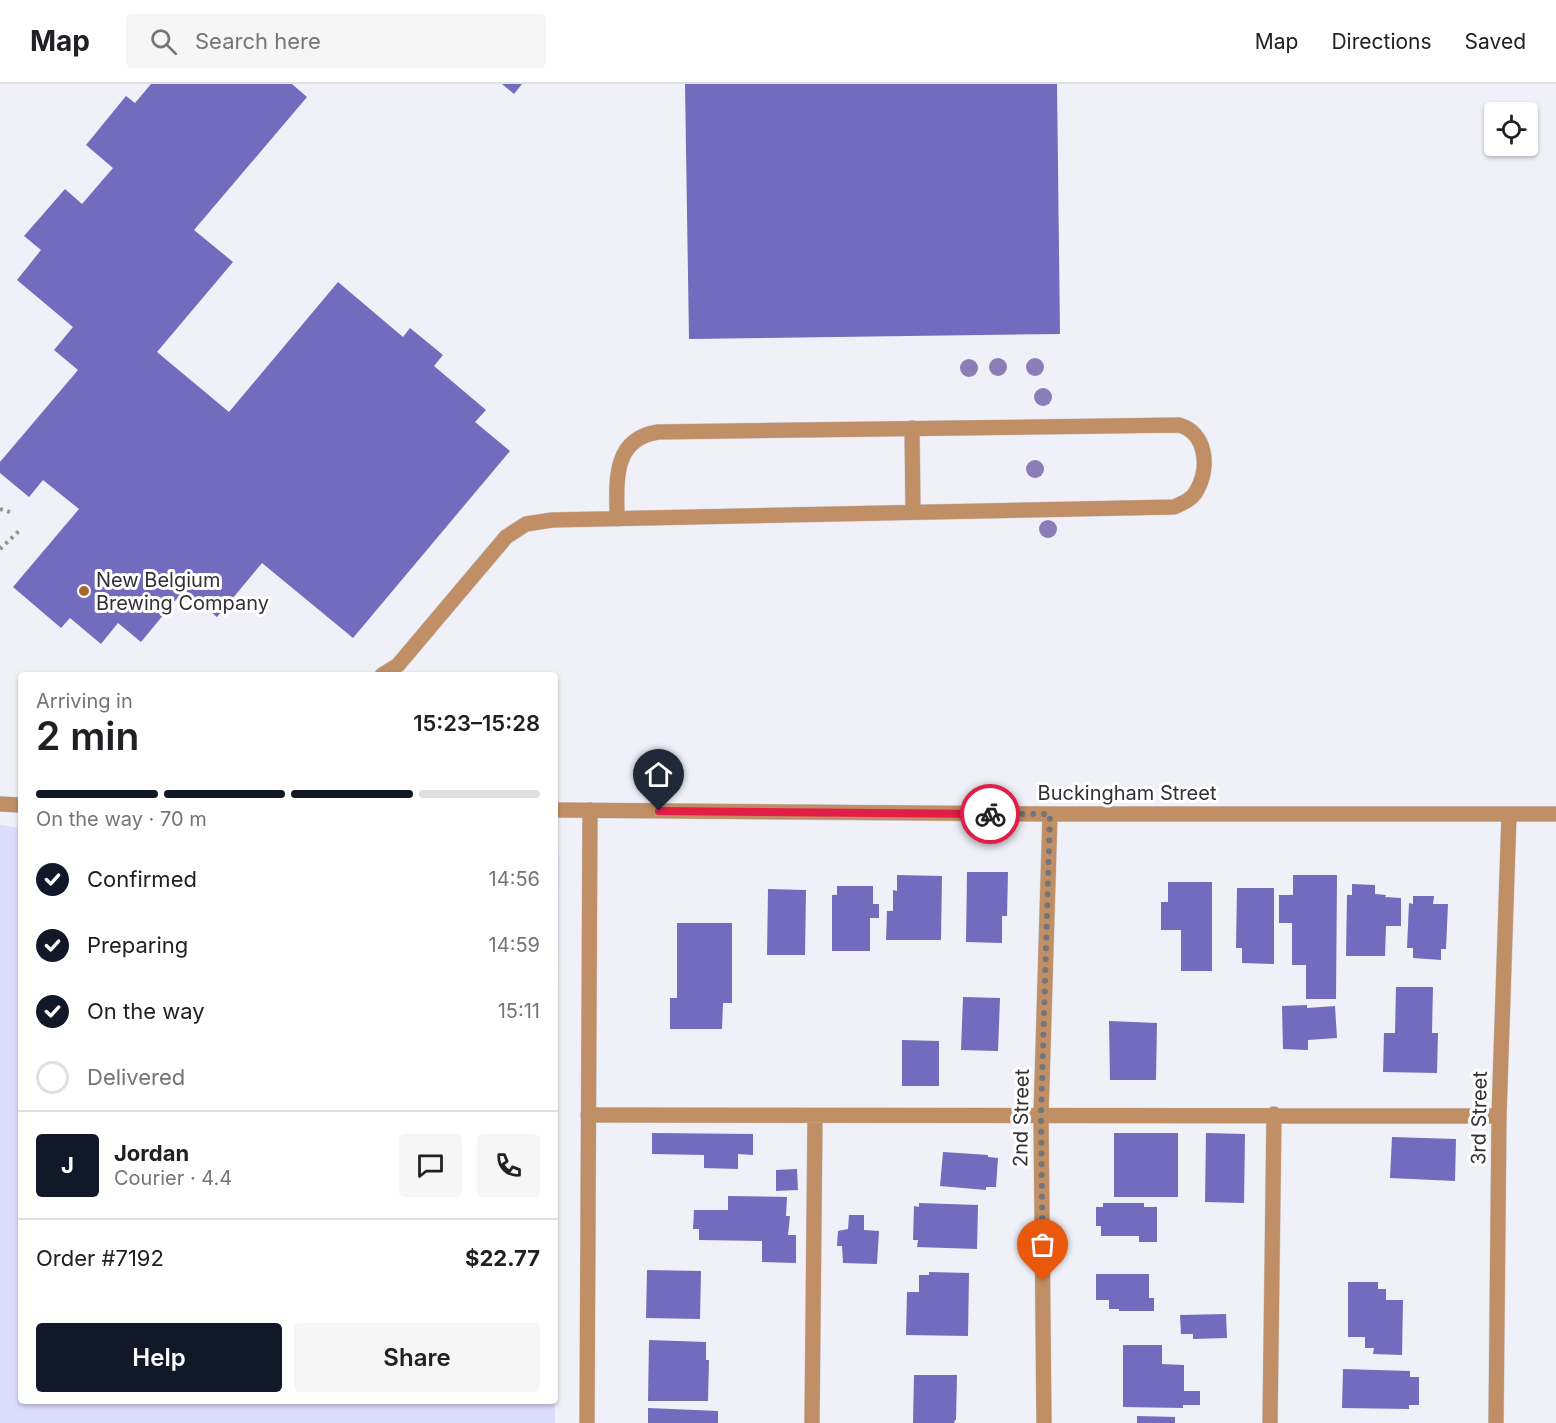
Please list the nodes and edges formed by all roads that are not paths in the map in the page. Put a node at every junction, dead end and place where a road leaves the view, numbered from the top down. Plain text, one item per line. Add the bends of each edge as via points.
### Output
1 (912, 428) junction
2 (913, 512) junction
3 (617, 519) junction
4 (386, 672) edge
5 (0, 804) edge
6 (18, 805) edge
7 (558, 810) edge
8 (590, 810) junction
9 (1050, 814) junction
10 (1509, 814) junction
11 (1556, 814) edge
12 (1274, 1114) junction
13 (588, 1115) junction
14 (1041, 1116) junction
15 (1499, 1116) junction
16 (815, 1117) junction
17 (587, 1423) edge
18 (812, 1423) edge
19 (1044, 1423) edge
20 (1270, 1423) edge
21 (1496, 1423) edge

1 - 2 street
1 - 2 street via 1179,425 1189,427 1200,440 1204,461 1197,491 1174,507
1 - 3 street via 646,434 619,463
2 - 3 street
3 - 4 street via 526,524 506,537 398,664
5 - 6 street
7 - 8 street, Buckingham Street
8 - 9 street, Buckingham Street
8 - 13 street
9 - 10 street, Buckingham Street
9 - 14 street, 2nd Street
10 - 11 street, Buckingham Street
10 - 15 street, 3rd Street
12 - 14 street
12 - 15 street
12 - 20 street
13 - 16 street
13 - 17 street
14 - 16 street
14 - 19 street, 2nd Street
15 - 21 street, 3rd Street
16 - 18 street

